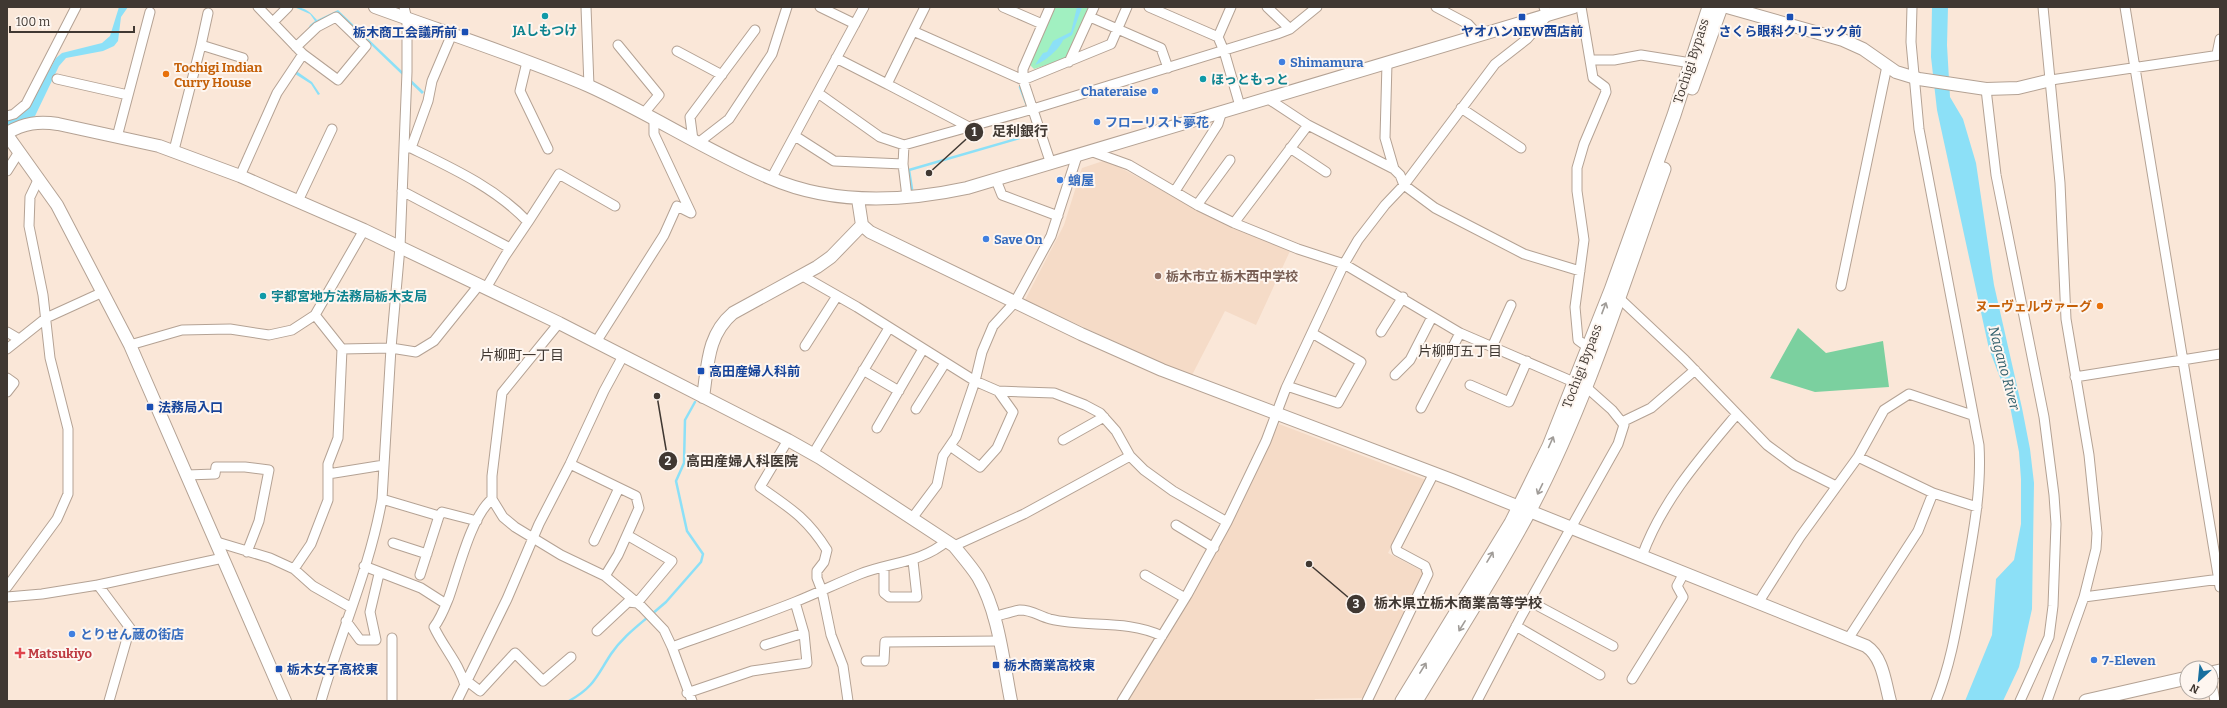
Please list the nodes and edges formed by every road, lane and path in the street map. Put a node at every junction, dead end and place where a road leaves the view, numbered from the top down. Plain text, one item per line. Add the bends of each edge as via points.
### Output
1 (76, 7) edge
2 (258, 7) edge
3 (288, 7) edge
4 (374, 7) edge
5 (586, 7) edge
6 (787, 7) edge
7 (820, 7) edge
8 (864, 7) edge
9 (925, 7) edge
10 (1003, 7) edge
11 (1050, 7) edge
12 (1094, 7) edge
13 (1127, 7) edge
14 (1148, 7) edge
15 (1230, 7) edge
16 (1267, 7) edge
17 (1317, 7) edge
18 (1436, 7) edge
19 (1574, 7) edge
20 (1581, 7) edge
21 (1709, 7) edge
22 (1721, 7) edge
23 (1727, 7) edge
24 (1912, 7) edge
25 (2043, 7) edge
26 (2125, 7) edge
27 (1545, 11) edge
28 (150, 12) dead end
29 (208, 13) dead end
30 (405, 13) edge
31 (1090, 17) junction
32 (272, 22) junction
33 (855, 24) junction
34 (1042, 24) junction
35 (1117, 29) junction
36 (1290, 29) junction
37 (756, 30) dead end
38 (913, 32) junction
39 (452, 34) junction
40 (1479, 36) junction
41 (1218, 37) junction
42 (2220, 39) edge
43 (201, 45) junction
44 (618, 45) dead end
45 (296, 47) junction
46 (1224, 50) junction
47 (677, 51) dead end
48 (304, 54) junction
49 (2218, 54) edge
50 (243, 58) dead end
51 (836, 58) junction
52 (1590, 60) junction
53 (527, 62) junction
54 (1069, 62) junction
55 (1387, 63) junction
56 (1691, 63) junction
57 (1887, 66) junction
58 (2134, 67) junction
59 (1168, 68) junction
60 (722, 75) junction
61 (57, 79) dead end
62 (1916, 79) junction
63 (1023, 80) junction
64 (2050, 80) junction
65 (887, 84) junction
66 (589, 86) junction
67 (1983, 89) junction
68 (818, 93) junction
69 (128, 95) junction
70 (1267, 98) junction
71 (1240, 106) junction
72 (1461, 108) junction
73 (1033, 109) junction
74 (1222, 111) junction
75 (7, 116) edge
76 (649, 116) junction
77 (1308, 125) junction
78 (969, 127) junction
79 (332, 129) dead end
80 (7, 134) edge
81 (794, 136) junction
82 (117, 137) junction
83 (696, 142) junction
84 (904, 145) junction
85 (408, 148) junction
86 (1290, 148) junction
87 (1522, 148) dead end
88 (548, 149) dead end
89 (174, 150) junction
90 (19, 152) junction
91 (1093, 152) junction
92 (1077, 156) junction
93 (1230, 160) dead end
94 (903, 164) junction
95 (1051, 164) junction
96 (1394, 169) junction
97 (7, 171) edge
98 (1326, 172) dead end
99 (240, 176) junction
100 (38, 178) junction
101 (771, 179) junction
102 (996, 180) junction
103 (1404, 185) junction
104 (402, 191) junction
105 (1175, 191) junction
106 (907, 197) junction
107 (858, 198) junction
108 (298, 201) junction
109 (1197, 205) junction
110 (615, 206) dead end
111 (1058, 216) junction
112 (528, 222) junction
113 (1234, 223) junction
114 (862, 225) junction
115 (364, 230) junction
116 (400, 247) junction
117 (510, 248) junction
118 (1344, 264) junction
119 (1580, 271) junction
120 (801, 275) junction
121 (483, 286) junction
122 (1841, 286) dead end
123 (103, 292) junction
124 (837, 296) junction
125 (1403, 297) junction
126 (1618, 297) junction
127 (1015, 302) junction
128 (1511, 305) dead end
129 (315, 314) junction
130 (1432, 317) junction
131 (46, 318) junction
132 (559, 323) junction
133 (889, 328) junction
134 (7, 332) edge
135 (1381, 332) dead end
136 (1312, 333) junction
137 (1460, 333) junction
138 (19, 339) junction
139 (596, 342) junction
140 (130, 345) junction
141 (805, 346) dead end
142 (1492, 347) junction
143 (391, 348) junction
144 (1589, 348) junction
145 (7, 349) edge
146 (342, 349) junction
147 (923, 349) junction
148 (2220, 354) edge
149 (623, 356) junction
150 (2184, 360) junction
151 (1527, 362) junction
152 (945, 363) junction
153 (863, 370) junction
154 (1695, 370) junction
155 (1395, 375) dead end
156 (2075, 377) junction
157 (7, 378) edge
158 (975, 381) junction
159 (1580, 384) junction
160 (1470, 385) dead end
161 (1287, 386) junction
162 (998, 391) junction
163 (7, 392) edge
164 (898, 392) junction
165 (702, 397) junction
166 (1421, 408) dead end
167 (916, 409) dead end
168 (1277, 414) junction
169 (1737, 414) junction
170 (1972, 415) junction
171 (1104, 417) junction
172 (1622, 422) junction
173 (877, 428) dead end
174 (788, 440) junction
175 (1063, 440) dead end
176 (950, 446) junction
177 (813, 454) junction
178 (1130, 456) junction
179 (1858, 457) junction
180 (570, 464) junction
181 (384, 465) junction
182 (1434, 473) junction
183 (328, 474) junction
184 (187, 475) junction
185 (1836, 486) junction
186 (619, 488) junction
187 (1933, 494) junction
188 (382, 499) junction
189 (492, 499) junction
190 (1977, 506) junction
191 (1524, 509) junction
192 (439, 516) junction
193 (913, 517) junction
194 (477, 521) junction
195 (1227, 522) junction
196 (1176, 525) dead end
197 (1570, 527) junction
198 (627, 535) junction
199 (533, 537) junction
200 (594, 541) dead end
201 (217, 542) junction
202 (393, 543) dead end
203 (951, 543) junction
204 (1214, 548) junction
205 (247, 552) junction
206 (427, 554) junction
207 (1642, 556) junction
208 (224, 558) junction
209 (913, 561) junction
210 (364, 566) junction
211 (884, 567) junction
212 (294, 569) junction
213 (1684, 573) junction
214 (379, 574) junction
215 (1146, 575) dead end
216 (420, 576) dead end
217 (605, 576) junction
218 (2220, 582) edge
219 (98, 585) junction
220 (7, 587) edge
221 (822, 591) junction
222 (7, 597) edge
223 (1185, 598) junction
224 (2084, 598) junction
225 (795, 602) junction
226 (1530, 602) junction
227 (637, 603) junction
228 (1758, 603) junction
229 (446, 604) junction
230 (350, 607) junction
231 (993, 616) junction
232 (346, 621) junction
233 (1516, 626) junction
234 (597, 631) dead end
235 (804, 634) junction
236 (1162, 636) junction
237 (392, 638) dead end
238 (1848, 639) junction
239 (998, 641) junction
240 (765, 645) dead end
241 (1613, 646) dead end
242 (672, 647) junction
243 (571, 657) dead end
244 (866, 662) dead end
245 (1600, 675) dead end
246 (1632, 679) dead end
247 (2179, 680) edge
248 (466, 683) junction
249 (689, 697) edge
250 (109, 701) edge
251 (285, 701) edge
252 (321, 701) edge
253 (392, 701) edge
254 (457, 701) edge
255 (848, 701) edge
256 (1011, 701) edge
257 (1122, 701) edge
258 (1367, 701) edge
259 (1402, 701) edge
260 (1416, 701) edge
261 (1477, 701) edge
262 (1890, 701) edge
263 (1936, 701) edge
264 (2020, 701) edge
265 (2047, 701) edge
266 (2086, 701) edge

1 - 75 street via 26,104 14,114
2 - 32 street
3 - 32 street
4 - 30 street
5 - 66 street
6 - 83 street via 769,60 729,119
7 - 33 street
8 - 33 street
9 - 38 street
10 - 34 street
11 - 34 street
12 - 31 street
13 - 35 street
14 - 41 street
15 - 41 street
16 - 36 street
17 - 36 street
18 - 40 street via 1468,24
19 - 27 street
20 - 52 street
21 - 56 main road, Tochigi Bypass
22 - 126 main road, Tochigi Bypass
23 - 57 street via 1843,40 1863,49
24 - 62 street via 1911,42
25 - 64 street
26 - 58 street
27 - 40 street
27 - 72 street via 1527,39 1495,64
28 - 69 street
29 - 43 street
30 - 39 street
30 - 85 street
31 - 35 street
31 - 54 street
32 - 45 street
33 - 51 street
34 - 63 street via 1023,69
35 - 54 street via 1111,44
35 - 59 street via 1161,48
36 - 46 street
37 - 60 street
38 - 63 street
38 - 65 street
39 - 53 street
39 - 85 street
40 - 55 street
41 - 46 street
42 - 49 street
43 - 50 street
43 - 89 street
44 - 76 street via 659,95
45 - 48 street
45 - 48 street via 317,27 336,17 366,46 338,80
46 - 59 street
46 - 71 street
47 - 60 street
48 - 99 street via 277,93
49 - 58 street
51 - 65 street
51 - 68 street
52 - 56 street via 1614,60 1641,55
52 - 119 street via 1593,78 1605,87 1606,92 1584,144 1577,168 1577,191 1584,240
53 - 66 street
53 - 88 street via 520,91
54 - 63 street
55 - 70 street
55 - 96 street via 1385,138
144 -> 56 main road, Tochigi Bypass
57 - 62 street
57 - 122 street
58 - 64 street
58 - 150 street
59 - 73 street
60 - 83 street via 690,117
61 - 69 street
62 - 67 street
62 - 170 street via 1926,174
63 - 73 street
64 - 67 street via 2018,88
64 - 156 street via 2060,183 2066,319
65 - 78 street
66 - 76 street
67 - 264 street via 1996,175 2044,417 2056,524 2053,606 2048,637
68 - 81 street
68 - 84 street via 880,137
69 - 82 street
70 - 71 street
70 - 77 street
71 - 74 street
72 - 87 street
72 - 103 street
73 - 78 street
73 - 95 street
74 - 91 street
74 - 105 street via 1218,124
76 - 83 street
76 - 139 street via 654,134 691,213 677,206 664,235
77 - 86 street
77 - 96 street
78 - 84 street
79 - 108 street
80 - 82 street via 18,126 44,122
80 - 90 street
81 - 94 street via 834,161
81 - 101 street
82 - 89 street
83 - 101 street
84 - 94 street
85 - 104 street
85 - 112 street via 487,188
86 - 98 street
86 - 113 street
89 - 99 street
90 - 97 street
90 - 100 street
91 - 92 street
91 - 105 street via 1129,165
92 - 95 street
92 - 111 street
93 - 109 street
94 - 106 street
95 - 102 street
96 - 103 street
99 - 108 street
100 - 123 street via 57,205
100 - 131 street via 30,197 29,226
101 - 107 street via 808,190
102 - 106 street via 939,194
102 - 111 street via 1002,195
103 - 118 street via 1358,240
103 - 119 street via 1434,208 1524,254
104 - 116 street
104 - 117 street
105 - 109 street
106 - 107 street
107 - 114 street
108 - 115 street
109 - 113 street
110 - 112 street via 559,174
111 - 127 street via 1051,236
112 - 117 street
113 - 118 street via 1298,249
114 - 120 street via 831,257
114 - 127 street via 880,238
115 - 116 street
115 - 129 street
116 - 121 street
116 - 143 street
117 - 121 street
118 - 125 street
118 - 136 street
119 - 144 street via 1575,307 1578,340
120 - 124 street
120 - 165 street via 733,313 722,322 711,347
121 - 132 street
121 - 143 street via 434,341 416,352
123 - 131 street
123 - 140 street
124 - 133 street
124 - 141 street
125 - 130 street
125 - 135 street
126 - 154 street
126 - 159 main road, Tochigi Bypass
127 - 158 street via 993,326 982,352
127 - 168 street via 1143,362
128 - 142 street
129 - 140 street via 302,324 279,334 255,334 230,329 182,330
129 - 146 street
130 - 137 street
130 - 155 street via 1410,360
131 - 138 street
131 - 220 street via 50,358 68,429 68,494 57,519
132 - 139 street
132 - 189 street via 502,393 492,476
133 - 147 street
133 - 153 street
134 - 138 street
136 - 161 street
136 - 161 street via 1360,362 1338,403
137 - 142 street
137 - 166 street
138 - 145 street
139 - 149 street
140 - 184 street
142 - 151 street
143 - 146 street
143 - 181 street
144 - 159 main road, Tochigi Bypass
146 - 183 street via 338,438 328,464
147 - 152 street
147 - 164 street
148 - 150 street
149 - 165 street
149 - 180 street
150 - 156 street
150 - 218 street
151 - 159 street
151 - 160 street via 1509,402
152 - 158 street
152 - 167 street
153 - 164 street
153 - 177 street
154 - 169 street
154 - 172 street via 1651,408
156 - 224 street via 2088,448 2097,533 2096,550
157 - 163 street via 14,383
158 - 162 street
158 - 176 street via 956,437
159 - 172 street via 1612,410
159 - 191 main road, Tochigi Bypass via 1549,446
161 - 168 street
162 - 171 street via 1054,393 1085,405
162 - 176 street via 1013,412 996,448 980,466
164 - 173 street
165 - 174 street
168 - 182 street
168 - 195 street
169 - 185 street via 1773,449 1794,465
169 - 207 street via 1670,499 1650,534
170 - 179 street via 1908,394 1884,410
170 - 190 street via 1979,445
171 - 175 street
171 - 178 street via 1116,431
172 - 197 street via 1624,425 1618,444
174 - 177 street
174 - 221 street via 760,487 793,509 807,522 827,550 824,562 817,571
176 - 193 street via 943,456 937,485
177 - 193 street
178 - 195 street via 1144,470 1173,491
178 - 203 street via 1024,514
179 - 185 street
179 - 187 street
180 - 186 street
180 - 199 street
181 - 183 street
181 - 188 street
182 - 191 street
182 - 258 street via 1396,547 1397,551 1425,566 1428,574
183 - 212 street via 328,500 324,514 311,544
184 - 201 street
184 - 205 street via 215,474 216,467 269,470 259,521
185 - 228 street
186 - 198 street via 636,496 639,508
186 - 200 street
187 - 190 street
187 - 238 street via 1918,531
188 - 192 street
188 - 210 street
189 - 194 street via 483,506
189 - 199 street via 503,517
190 - 263 street via 1949,665
191 - 197 street
259 -> 191 main road, Tochigi Bypass
191 -> 260 main road, Tochigi Bypass via 1485,589
192 - 194 street via 442,512
192 - 206 street
193 - 203 street
194 - 229 street
195 - 204 street
196 - 204 street
197 - 207 street
197 - 226 street
198 - 217 street
198 - 227 street via 672,561
199 - 217 street via 561,555
199 - 248 street via 507,599
201 - 205 street
201 - 208 street
202 - 206 street
203 - 209 street
203 - 231 street via 978,578
204 - 223 street
205 - 212 street via 270,558
206 - 216 street
207 - 213 street
208 - 219 street
208 - 251 street
209 - 211 street via 903,561
209 - 211 street via 917,597 889,598 884,593
210 - 214 street
210 - 230 street
211 - 221 street
212 - 230 street via 313,586
213 - 228 street
213 - 246 street via 1677,586 1683,597
214 - 229 street via 421,588
214 - 232 street via 370,612 376,640 360,640
215 - 223 street
217 - 227 street
218 - 224 street
219 - 222 street
219 - 250 street via 130,628
221 - 225 street
221 - 255 street via 831,635 843,666
223 - 236 street
224 - 265 street
225 - 235 street
225 - 242 street
226 - 233 street
226 - 241 street
227 - 234 street via 628,602
227 - 242 street via 664,630
228 - 238 street
229 - 248 street via 434,627
230 - 232 street
231 - 236 street via 1021,610 1034,612 1048,619 1147,629
231 - 239 street
232 - 252 street
233 - 245 street
233 - 261 street
235 - 240 street
235 - 249 street via 808,663 752,671
236 - 257 street
237 - 253 street
238 - 262 street via 1866,646 1876,657
239 - 244 street via 885,642 884,661
239 - 256 street
242 - 249 street
243 - 248 street via 542,680 515,653 480,691
247 - 266 main road
248 - 254 street

